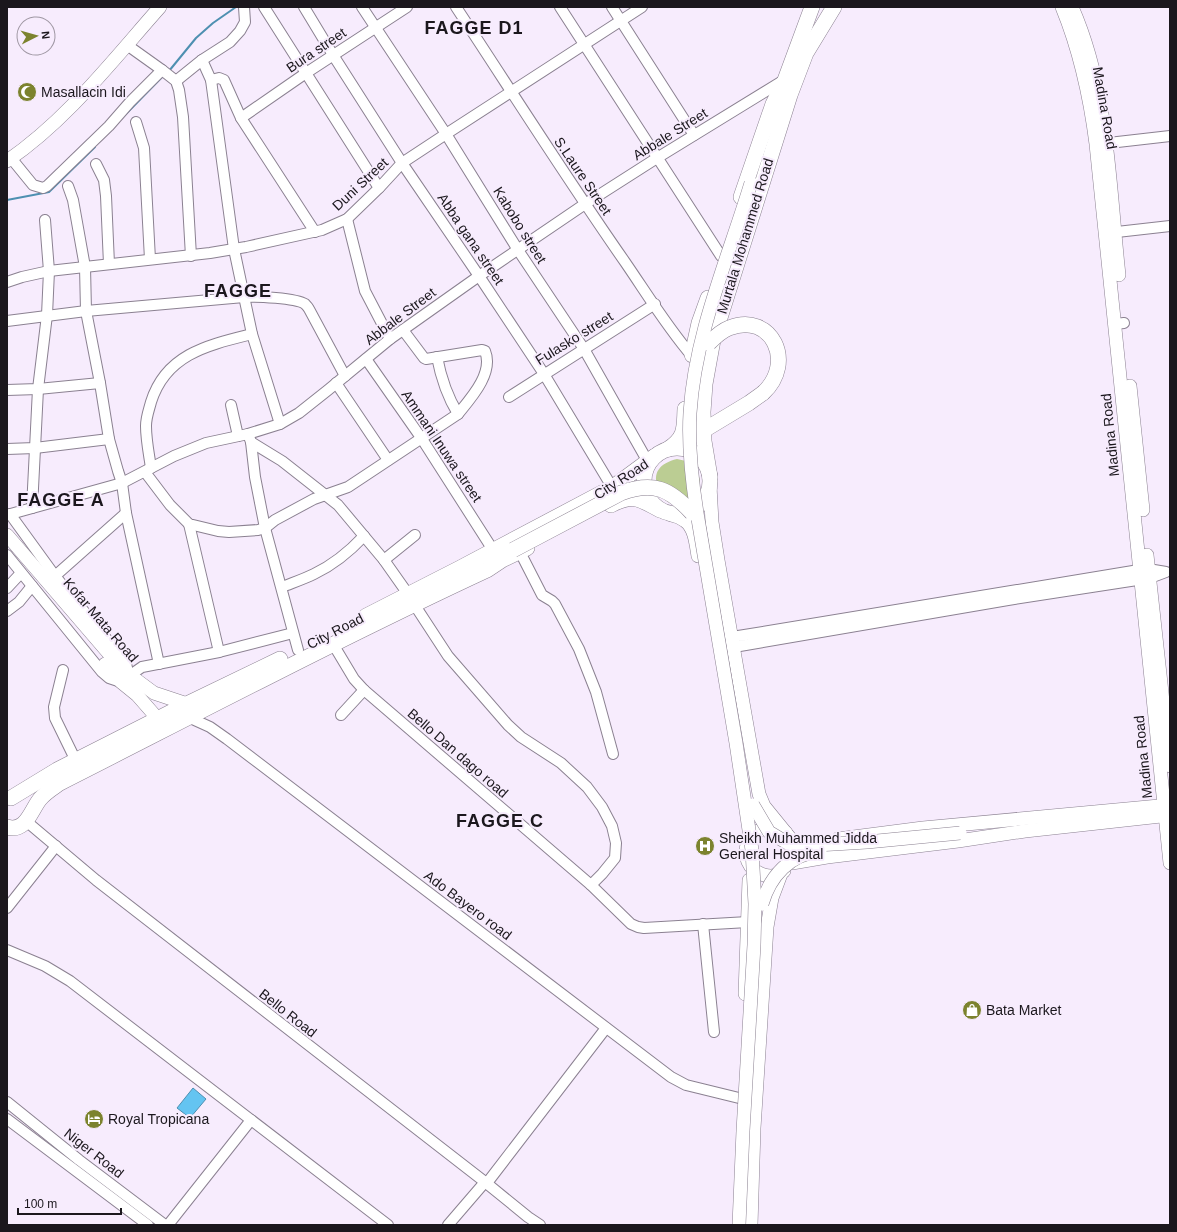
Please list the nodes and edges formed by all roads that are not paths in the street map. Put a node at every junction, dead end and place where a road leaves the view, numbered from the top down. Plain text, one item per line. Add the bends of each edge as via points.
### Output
1 (152, 7) edge
2 (160, 7) edge
3 (245, 7) edge
4 (264, 7) edge
5 (304, 7) edge
6 (362, 7) edge
7 (407, 7) edge
8 (456, 7) edge
9 (560, 7) edge
10 (612, 7) edge
11 (642, 7) edge
12 (834, 7) edge
13 (1062, 7) edge
14 (1072, 7) edge
15 (809, 10) edge
16 (621, 21) junction
17 (376, 27) junction
18 (126, 45) junction
19 (584, 45) junction
20 (333, 55) junction
21 (202, 60) junction
22 (162, 70) junction
23 (306, 73) junction
24 (210, 80) junction
25 (785, 80) junction
26 (176, 81) junction
27 (512, 92) junction
28 (241, 118) junction
29 (136, 122) dead end
30 (446, 134) junction
31 (694, 135) junction
32 (1170, 136) edge
33 (1101, 144) junction
34 (765, 151) junction
35 (8, 158) edge
36 (657, 158) junction
37 (402, 163) junction
38 (96, 164) dead end
39 (754, 184) junction
40 (68, 186) dead end
41 (379, 188) junction
42 (585, 204) junction
43 (347, 219) junction
44 (45, 220) dead end
45 (1170, 226) edge
46 (315, 232) junction
47 (1110, 233) junction
48 (234, 249) junction
49 (518, 250) junction
50 (190, 256) junction
51 (720, 256) junction
52 (150, 259) junction
53 (109, 264) junction
54 (85, 267) junction
55 (49, 271) junction
56 (479, 276) junction
57 (7, 282) edge
58 (244, 297) junction
59 (655, 304) junction
60 (86, 311) junction
61 (47, 315) junction
62 (7, 321) edge
63 (403, 330) junction
64 (252, 334) junction
65 (390, 339) junction
66 (709, 343) junction
67 (584, 349) junction
68 (692, 356) junction
69 (437, 357) junction
70 (366, 359) junction
71 (544, 374) junction
72 (345, 376) junction
73 (100, 383) junction
74 (336, 384) junction
75 (38, 389) junction
76 (7, 390) edge
77 (509, 397) dead end
78 (232, 405) dead end
79 (458, 414) junction
80 (280, 424) junction
81 (704, 430) junction
82 (109, 438) junction
83 (246, 438) junction
84 (422, 439) junction
85 (35, 448) junction
86 (7, 449) edge
87 (662, 454) junction
88 (388, 460) junction
89 (148, 470) junction
90 (710, 482) junction
91 (122, 483) junction
92 (612, 487) junction
93 (326, 496) junction
94 (620, 500) junction
95 (32, 508) junction
96 (666, 512) junction
97 (126, 513) junction
98 (8, 515) edge
99 (695, 516) junction
100 (189, 524) junction
101 (265, 528) junction
102 (7, 535) edge
103 (415, 535) dead end
104 (364, 536) junction
105 (7, 547) edge
106 (517, 551) junction
107 (7, 555) edge
108 (498, 555) junction
109 (384, 560) junction
110 (1168, 572) edge
111 (22, 573) junction
112 (1144, 574) junction
113 (55, 576) junction
114 (32, 586) junction
115 (282, 587) junction
116 (7, 588) edge
117 (411, 599) junction
118 (7, 612) edge
119 (293, 633) junction
120 (733, 642) junction
121 (333, 644) junction
122 (298, 650) junction
123 (219, 652) junction
124 (159, 664) junction
125 (63, 670) dead end
126 (122, 676) junction
127 (364, 690) junction
128 (188, 710) junction
129 (341, 715) dead end
130 (158, 719) junction
131 (613, 754) dead end
132 (76, 761) junction
133 (1170, 766) edge
134 (9, 798) edge
135 (753, 805) junction
136 (1167, 810) edge
137 (989, 822) junction
138 (16, 826) edge
139 (960, 835) junction
140 (788, 836) junction
141 (991, 837) junction
142 (56, 846) junction
143 (747, 858) junction
144 (792, 863) junction
145 (1170, 863) edge
146 (781, 874) junction
147 (591, 885) junction
148 (762, 904) junction
149 (7, 908) edge
150 (748, 922) junction
151 (704, 924) junction
152 (7, 950) edge
153 (606, 1028) junction
154 (714, 1032) dead end
155 (739, 1098) junction
156 (7, 1102) edge
157 (7, 1119) edge
158 (251, 1120) junction
159 (76, 1164) junction
160 (486, 1182) junction
161 (538, 1224) edge
162 (148, 1225) edge
163 (167, 1225) edge
164 (388, 1225) edge
165 (448, 1225) edge
166 (733, 1225) edge
167 (738, 1225) edge
168 (746, 1225) edge
169 (751, 1225) edge

1 - 35 main road via 74,96
2 - 18 main road
3 - 21 street via 245,22 240,31 230,42
4 - 23 street
5 - 20 street, Abba gana street
6 - 17 street, Kabobo street
7 - 17 street, Bura street
8 - 27 street, S.Laure Street
9 - 19 street
10 - 16 street
11 - 16 street, Duni Street
12 - 34 highway, Murtala Mohammed Road via 806,53
13 - 33 main road, Madina Road via 1084,74
14 - 33 main road, Madina Road via 1087,44 1102,106
15 - 25 highway, Murtala Mohammed Road
16 - 19 street, Duni Street
16 - 31 street
17 - 20 street, Bura street
17 - 30 street, Kabobo street
18 - 22 street
18 - 35 main road via 62,115 31,143
19 - 27 street, Duni Street
19 - 36 street
20 - 23 street, Bura street
20 - 37 street, Abba gana street
21 - 24 street
21 - 26 street
22 - 26 street
22 - 35 street via 47,186 43,188 33,185
23 - 28 street, Bura street
23 - 41 street
24 - 28 street via 224,80
24 - 48 street
25 - 31 street, Abbale Street
25 - 34 highway, Murtala Mohammed Road via 773,104
26 - 50 street via 183,117
27 - 30 street, Duni Street
27 - 42 street, S.Laure Street
28 - 46 street
29 - 52 street via 144,148
30 - 37 street, Duni Street
30 - 49 street, Kabobo street
31 - 36 street, Abbale Street
32 - 33 street
33 - 47 main road, Madina Road
34 - 39 main road via 764,167
34 - 51 highway, Murtala Mohammed Road
34 - 81 highway, Murtala Mohammed Road via 713,340 705,384
36 - 42 street, Abbale Street
36 - 51 street
37 - 41 street, Duni Street
37 - 56 street, Abba gana street
38 - 53 street via 104,180
39 - 66 main road
39 - 99 main road, bridge via 706,323 694,383 689,443
40 - 54 street via 73,200
41 - 43 street, Duni Street
42 - 49 street, Abbale Street
42 - 59 street, S.Laure Street
43 - 46 street, Duni Street
43 - 65 street via 365,291
44 - 55 street
45 - 47 street
46 - 48 street, Duni Street
47 - 112 main road, Madina Road
48 - 50 street, Duni Street
48 - 58 street
49 - 56 street, Abbale Street
49 - 67 street, Kabobo street
50 - 52 street, Duni Street
51 - 68 highway, Murtala Mohammed Road via 699,323
52 - 53 street, Duni Street
53 - 54 street, Duni Street
54 - 55 street, Duni Street
54 - 60 street
55 - 57 street, Duni Street
55 - 61 street
56 - 63 street, Abbale Street
56 - 71 street, Abba gana street
58 - 60 street
58 - 64 street
58 - 72 street via 260,296 304,304
59 - 67 street, Fulasko street
59 - 68 street, S.Laure Street via 673,334
60 - 61 street
60 - 73 street
61 - 62 street
61 - 75 street
63 - 65 street, Abbale Street
63 - 69 street via 422,357
64 - 80 street
64 - 89 street via 197,350 164,374 155,390 148,413
65 - 70 street, Abbale Street
66 - 81 highway, bridge via 727,328 748,324 766,332 775,343 779,358 776,376 763,393
66 - 135 main road via 697,412 699,481
67 - 71 street, Fulasko street
67 - 87 street, Kabobo street
68 - 87 highway, Murtala Mohammed Road via 682,435 676,444
69 - 79 street via 446,392
69 - 79 street via 485,351 484,376
70 - 72 street, Abbale Street
70 - 84 street, Ammani Inuwa street
71 - 77 street, Fulasko street
71 - 92 street, Abba gana street
72 - 74 street, Abbale Street
73 - 75 street
73 - 82 street
74 - 80 street, Abbale Street
74 - 88 street
75 - 76 street
75 - 85 street
78 - 83 street
79 - 84 street
80 - 83 street, Abbale Street
81 - 87 highway
81 - 90 highway, Murtala Mohammed Road
82 - 85 street
82 - 91 street
83 - 89 street, Abbale Street via 206,443
83 - 93 street via 282,461
83 - 101 street
84 - 88 street
84 - 108 street, Ammani Inuwa street
85 - 86 street
85 - 95 street
87 - 90 highway via 687,449 699,456 708,468
87 - 92 highway, City Road
87 - 96 highway via 648,464 644,484 646,495 652,504
88 - 93 street via 348,487
89 - 91 street, Abbale Street
89 - 100 street via 170,505
90 - 96 highway via 706,499 697,509 684,514
90 - 120 main road via 712,522
91 - 95 street, Abbale Street
91 - 97 street
92 - 94 street, Abba gana street
92 - 108 highway, City Road
93 - 101 street via 314,499 274,520
93 - 104 street via 338,505
94 - 96 highway, City Road via 636,498
94 - 106 highway, City Road
95 - 98 street, Abbale Street
96 - 143 main road via 689,524 696,543 712,628
97 - 113 street
97 - 124 street
98 - 113 street
99 - 106 highway, bridge via 674,495 661,489 631,489
99 - 167 main road, bridge via 736,743 752,850 754,945
100 - 101 street via 229,532
100 - 123 street
101 - 115 street
102 - 126 main road, Kofar Mata Road
103 - 109 street
104 - 109 street
104 - 115 street via 346,554 322,570
105 - 126 main road, Kofar Mata Road
106 - 108 highway
106 - 131 street via 542,595 555,604 579,649 596,692
107 - 111 street
108 - 117 highway, City Road
109 - 117 street
110 - 112 street
111 - 114 street
111 - 116 street
112 - 120 street
112 - 133 main road, Madina Road
112 - 136 main road, Madina Road
113 - 126 street via 126,664
114 - 118 street
114 - 126 street via 102,672 109,678
115 - 119 street
117 - 121 highway, City Road
117 - 122 highway, City Road
117 - 147 street via 448,656 508,725 561,764 586,787 602,807 612,826 616,844 615,858
119 - 122 street
119 - 123 street
120 - 140 main road via 758,794 764,806
121 - 127 street, Bello Dan dago road via 354,680
121 - 128 highway, City Road
122 - 128 highway, City Road
123 - 124 street
124 - 126 street via 142,667
125 - 132 street via 54,707 55,718
126 - 128 main road, Kofar Mata Road
126 - 130 main road, Kofar Mata Road
127 - 129 street
127 - 147 street, Bello Dan dago road
128 - 130 highway, City Road
128 - 138 highway, City Road via 175,725 60,783 47,792
128 - 153 street, Ado Bayero road
130 - 132 highway, City Road
132 - 134 highway, City Road
134 - 138 highway via 16,798 25,803 28,813
135 - 139 main road, bridge via 769,832 789,844 800,846
135 - 148 main road, bridge
136 - 137 main road
136 - 141 main road
136 - 145 main road, Madina Road
137 - 139 main road
137 - 140 main road via 822,841
138 - 142 street, Bello Road
139 - 141 main road
139 - 148 main road, bridge via 817,852 800,857 778,872 765,893
140 - 143 main road via 778,828 760,830 748,842
140 - 144 main road via 795,852
141 - 144 main road
142 - 149 street
142 - 160 street, Bello Road via 96,880
143 - 146 main road via 760,874
143 - 150 main road
144 - 146 main road
146 - 169 main road via 772,898 767,927
147 - 151 street, Bello Dan dago road via 631,924 638,927
148 - 168 main road via 762,945
150 - 151 street, Bello Dan dago road
150 - 155 main road
151 - 154 street
152 - 158 street via 45,966 70,981
153 - 155 street, Ado Bayero road via 671,1077 686,1085
153 - 160 street
155 - 166 main road
156 - 159 street, Niger Road
157 - 159 street, Niger Road
158 - 163 street
158 - 164 street
159 - 162 street, Niger Road
159 - 163 street, Niger Road
160 - 161 street, Bello Road
160 - 165 street

